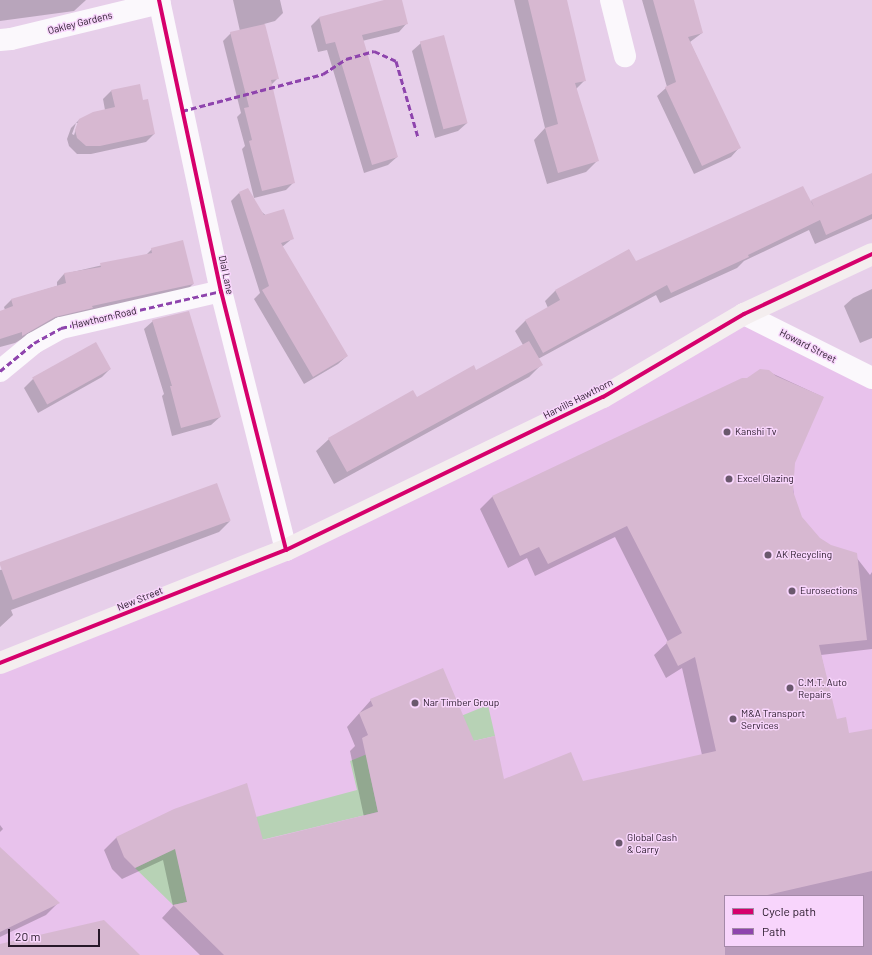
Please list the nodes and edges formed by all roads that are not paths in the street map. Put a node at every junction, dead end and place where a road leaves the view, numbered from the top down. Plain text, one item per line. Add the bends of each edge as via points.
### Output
1 (611, 0) edge
2 (160, 2) edge
3 (0, 40) edge
4 (625, 56) dead end
5 (872, 254) edge
6 (221, 292) junction
7 (744, 314) junction
8 (0, 371) edge
9 (872, 378) edge
10 (286, 550) junction
11 (0, 663) edge

1 - 4 street
2 - 3 street, Oakley Gardens
2 - 6 street, Dial Lane
5 - 7 street, Harvills Hawthorn
6 - 8 street, Hawthorn Road via 60,328 34,343
6 - 10 street, Dial Lane
7 - 9 street, Howard Street
7 - 10 street, Harvills Hawthorn via 603,397
10 - 11 street, New Street

